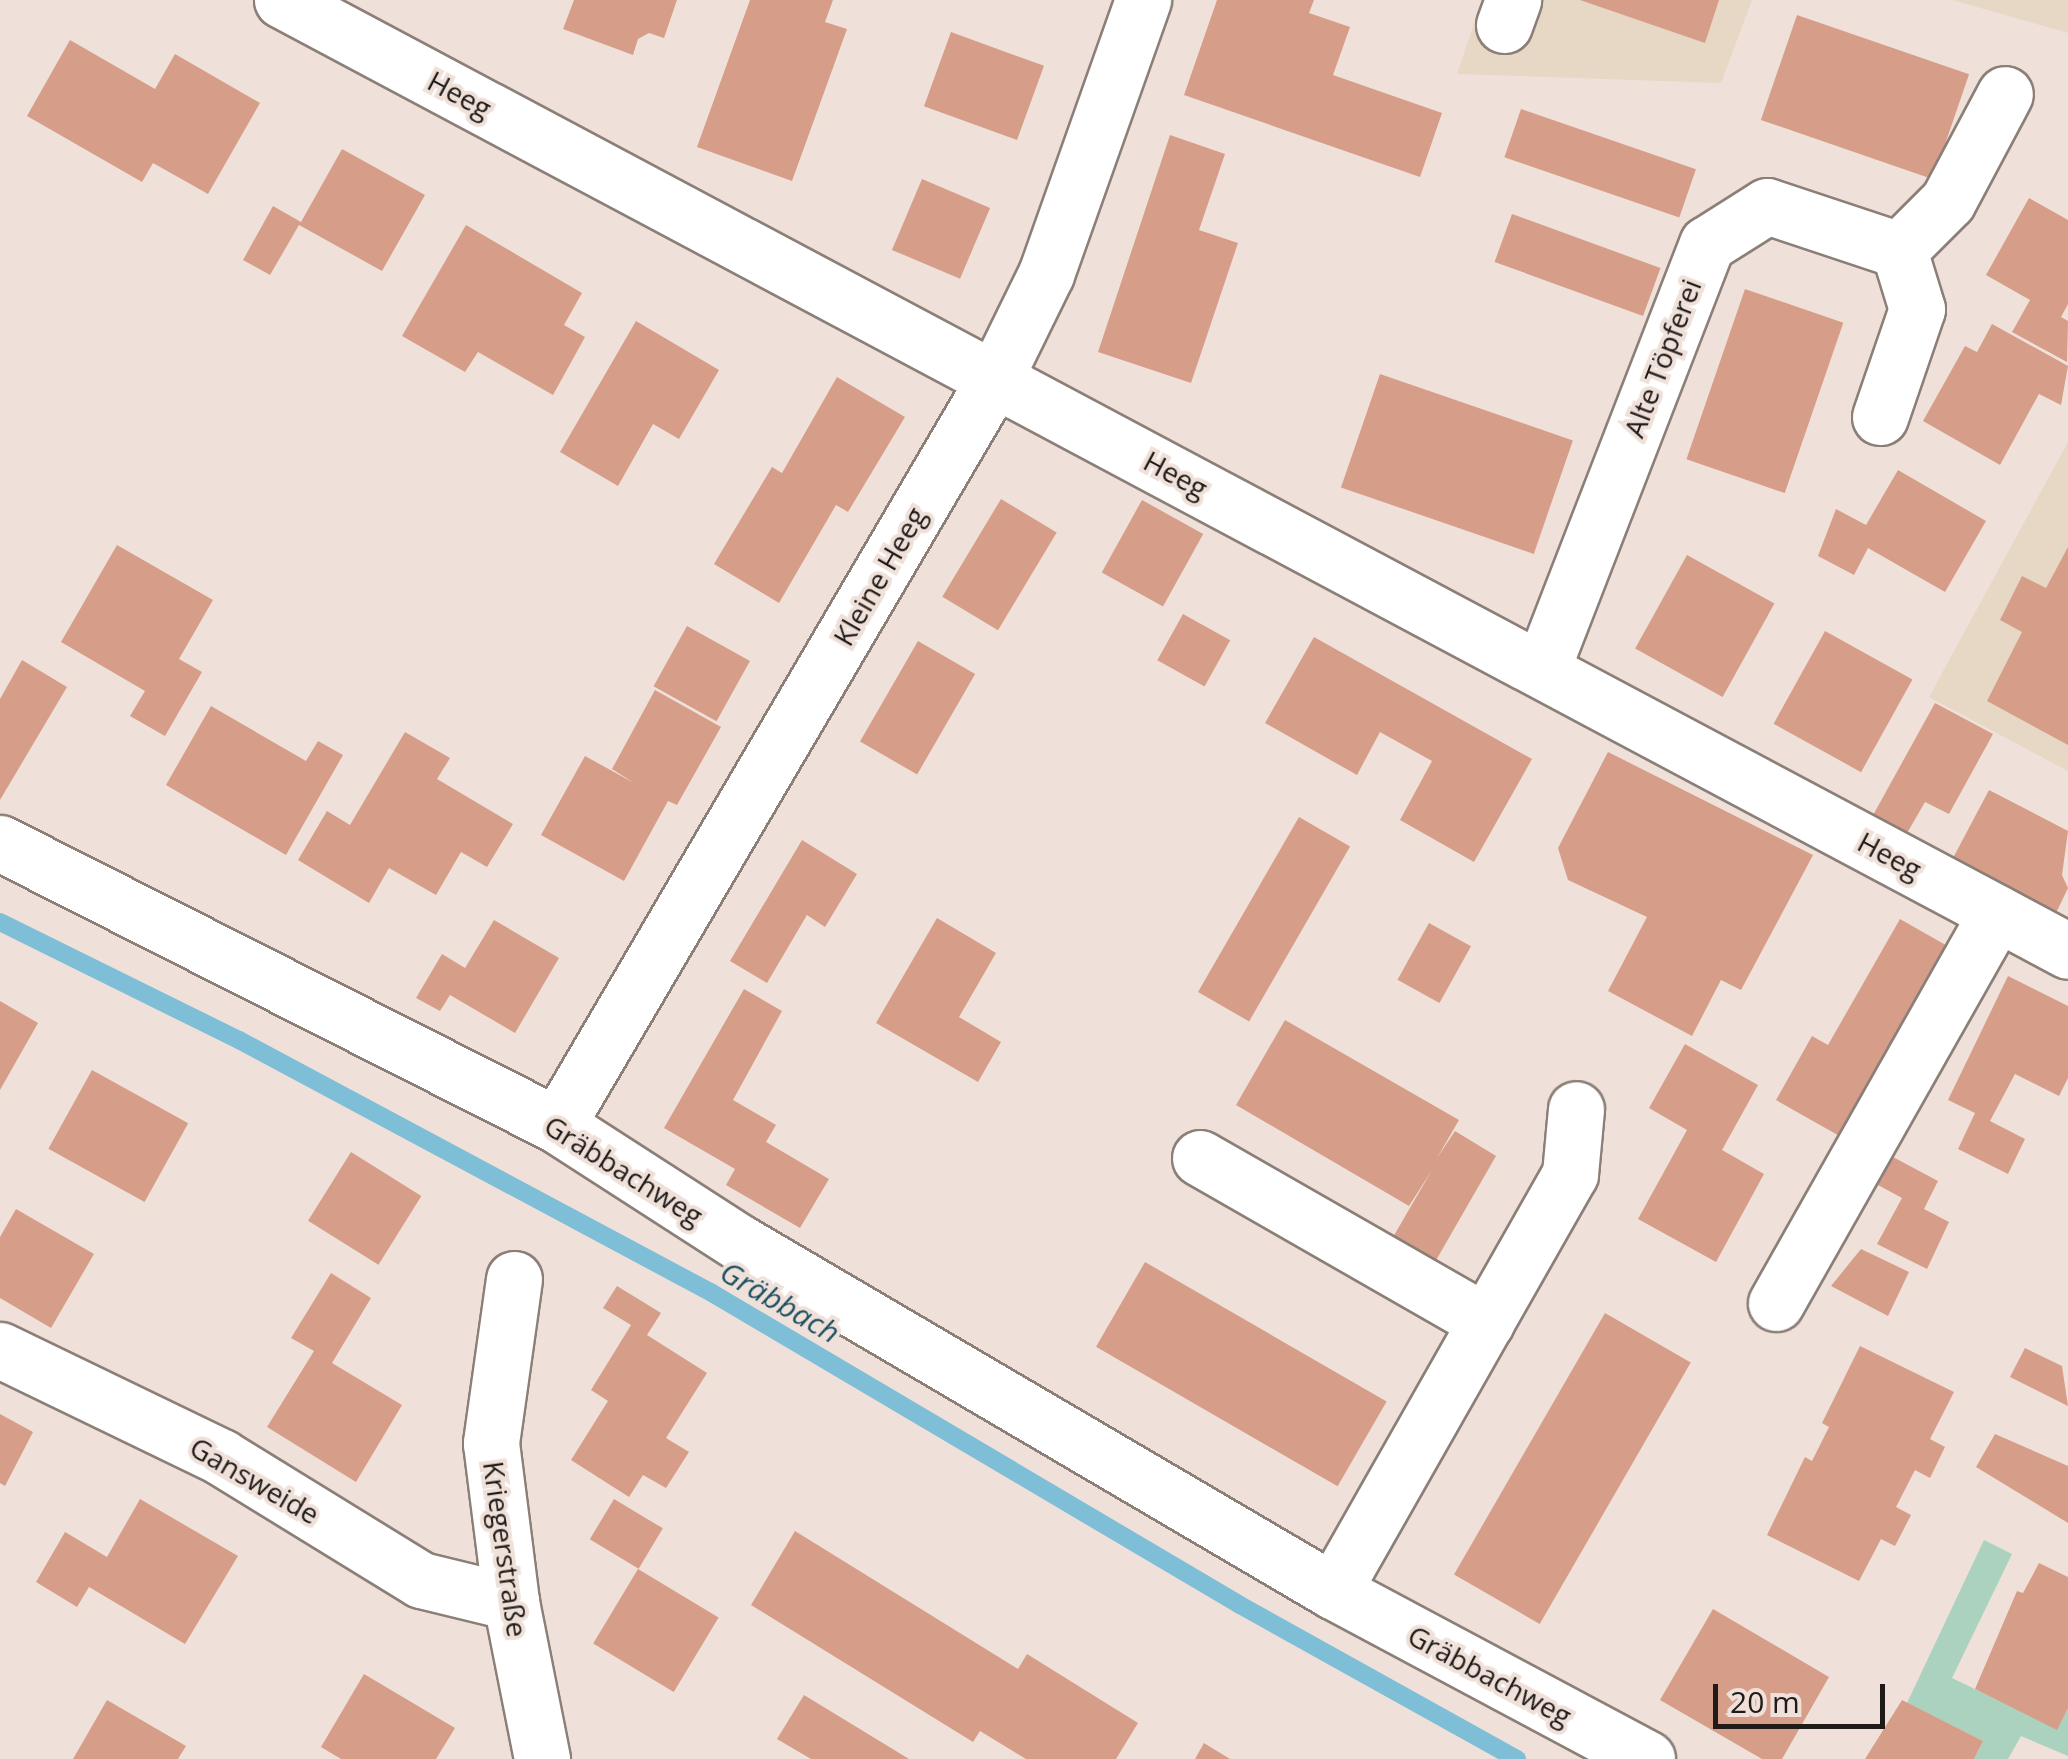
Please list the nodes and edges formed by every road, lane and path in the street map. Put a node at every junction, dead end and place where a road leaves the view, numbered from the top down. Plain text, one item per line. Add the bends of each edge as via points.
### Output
1 (282, 0) edge
2 (1143, 0) edge
3 (2005, 94) dead end
4 (1899, 250) junction
5 (995, 378) junction
6 (1880, 416) dead end
7 (1542, 669) junction
8 (0, 844) edge
9 (1997, 912) junction
10 (2068, 951) edge
11 (1576, 1108) dead end
12 (557, 1126) junction
13 (1200, 1158) dead end
14 (514, 1278) dead end
15 (1776, 1303) dead end
16 (1486, 1322) junction
17 (0, 1350) edge
18 (1333, 1591) junction
19 (511, 1602) junction
20 (542, 1759) edge
21 (1647, 1759) edge

1 - 5 street, Heeg
2 - 5 street, Kleine Heeg via 1046,274
3 - 4 street via 1948,201
4 - 6 street via 1917,309
4 - 7 street, Alte Töpferei via 1767,206 1707,244
5 - 7 street, Heeg
5 - 12 street, Kleine Heeg
7 - 9 street, Heeg
8 - 12 street, Gräbbachweg
9 - 10 street, Heeg
9 - 15 street
11 - 16 street via 1570,1174
12 - 18 street, Gräbbachweg via 742,1244
13 - 16 street
14 - 19 street, Kriegerstraße via 491,1444
16 - 18 street
17 - 19 street, Gansweide via 222,1457 421,1580
18 - 21 street, Gräbbachweg
19 - 20 street, Kriegerstraße

